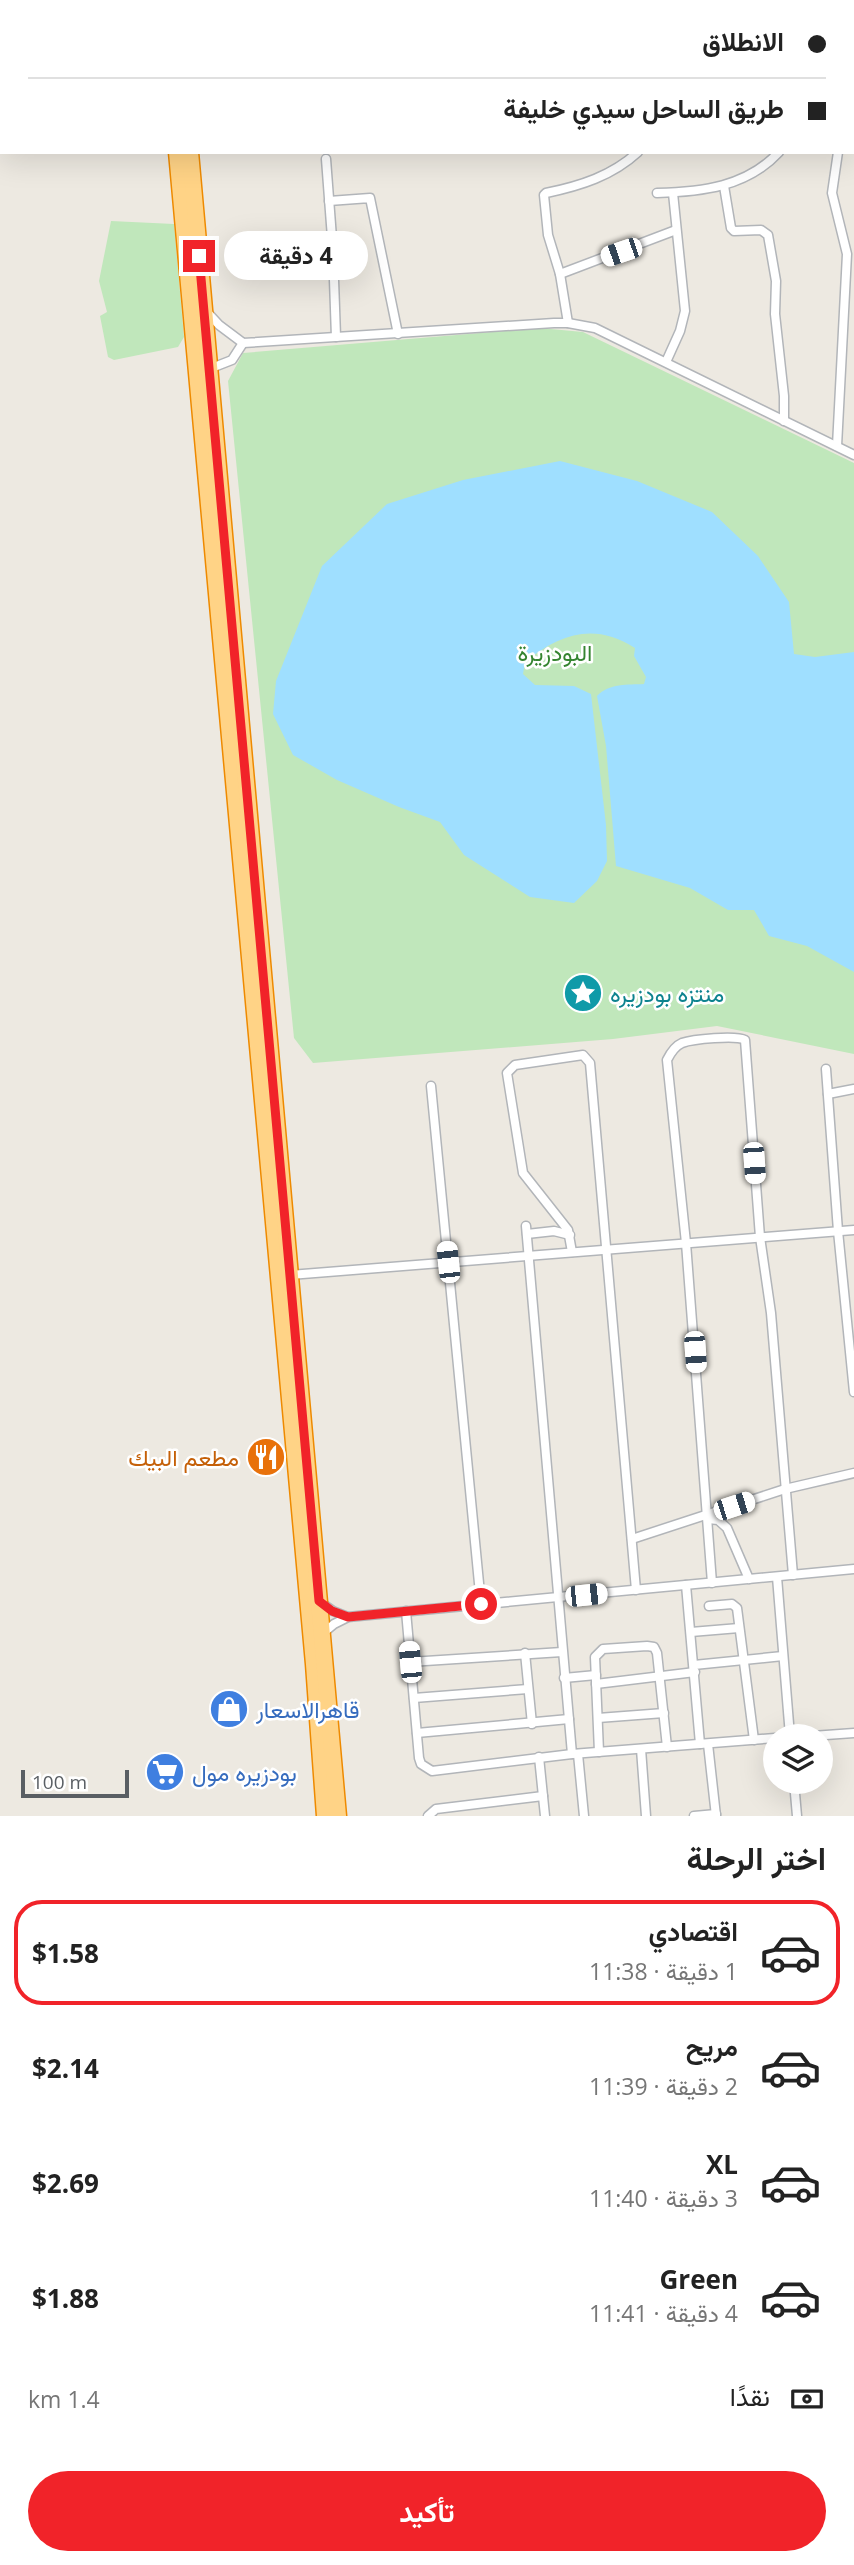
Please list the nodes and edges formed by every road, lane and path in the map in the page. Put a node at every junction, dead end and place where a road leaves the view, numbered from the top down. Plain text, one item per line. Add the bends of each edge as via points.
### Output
1 (177, 154) edge
2 (190, 154) edge
3 (635, 154) edge
4 (776, 154) edge
5 (838, 154) edge
6 (326, 159) dead end
7 (724, 186) junction
8 (657, 193) dead end
9 (673, 193) junction
10 (329, 201) junction
11 (676, 230) junction
12 (850, 244) edge
13 (560, 274) junction
14 (203, 308) junction
15 (568, 323) junction
16 (398, 334) junction
17 (335, 337) junction
18 (243, 343) junction
19 (666, 362) junction
20 (209, 369) junction
21 (784, 421) junction
22 (836, 446) junction
23 (854, 455) edge
24 (826, 1069) dead end
25 (431, 1086) dead end
26 (854, 1089) edge
27 (828, 1094) junction
28 (276, 1189) junction
29 (854, 1230) edge
30 (838, 1231) junction
31 (570, 1235) junction
32 (760, 1237) junction
33 (686, 1243) junction
34 (605, 1250) junction
35 (572, 1252) junction
36 (529, 1256) junction
37 (448, 1262) junction
38 (290, 1275) junction
39 (854, 1392) edge
40 (854, 1473) edge
41 (785, 1489) junction
42 (708, 1517) junction
43 (632, 1539) junction
44 (854, 1569) edge
45 (793, 1575) junction
46 (777, 1577) junction
47 (749, 1579) junction
48 (712, 1583) junction
49 (686, 1585) junction
50 (636, 1590) junction
51 (559, 1598) junction
52 (319, 1601) junction
53 (481, 1604) junction
54 (709, 1606) dead end
55 (406, 1611) junction
56 (348, 1617) junction
57 (739, 1628) junction
58 (691, 1632) junction
59 (322, 1633) junction
60 (562, 1652) junction
61 (525, 1653) junction
62 (783, 1656) junction
63 (743, 1660) junction
64 (410, 1662) junction
65 (694, 1668) junction
66 (660, 1676) junction
67 (565, 1678) junction
68 (596, 1680) junction
69 (528, 1689) junction
70 (414, 1698) junction
71 (664, 1713) junction
72 (598, 1718) junction
73 (569, 1719) junction
74 (532, 1724) junction
75 (789, 1724) edge
76 (416, 1733) junction
77 (854, 1733) edge
78 (833, 1734) edge
79 (763, 1739) edge
80 (754, 1740) junction
81 (704, 1744) junction
82 (667, 1747) junction
83 (641, 1749) junction
84 (599, 1752) junction
85 (575, 1754) junction
86 (539, 1758) junction
87 (795, 1794) edge
88 (543, 1796) junction
89 (716, 1815) edge
90 (325, 1816) edge
91 (338, 1816) edge
92 (428, 1816) edge
93 (545, 1816) edge
94 (584, 1816) edge
95 (646, 1816) edge
96 (694, 1816) edge
97 (797, 1816) edge

1 - 28 highway
2 - 14 highway
3 - 13 street via 596,180 544,195 548,235
4 - 7 street
5 - 12 street via 832,193
6 - 10 street
7 - 9 street
7 - 21 street via 730,228 761,230 768,235 776,281
8 - 9 street
9 - 11 street
10 - 16 street via 370,198
10 - 17 street
11 - 13 street
11 - 19 street via 685,311
12 - 22 street
13 - 15 street
14 - 18 street
14 - 20 highway
15 - 16 street
15 - 19 street via 594,328
16 - 17 street
17 - 18 street
18 - 20 street via 232,360
19 - 21 street
20 - 28 highway
21 - 22 street
22 - 23 street
24 - 27 street
25 - 37 street
26 - 27 street
27 - 30 street
28 - 38 highway
28 - 90 highway
29 - 30 street
30 - 32 street
30 - 39 street
31 - 34 street via 523,1173 507,1073 515,1065 583,1055 590,1063
31 - 35 street
31 - 36 street via 526,1230
32 - 33 street
32 - 33 street via 745,1040 736,1036 682,1043 667,1060
32 - 41 street
33 - 34 street
33 - 42 street
34 - 35 street
34 - 43 street
35 - 36 street
36 - 37 street
36 - 51 street
37 - 38 street
37 - 53 street
38 - 52 highway
40 - 41 street
41 - 42 street
41 - 45 street
42 - 43 street
42 - 47 street via 727,1528
42 - 48 street
43 - 50 street
44 - 45 street
45 - 46 street
46 - 47 street
46 - 62 street
47 - 48 street
48 - 49 street
49 - 50 street
49 - 58 street
50 - 51 street
51 - 53 street
51 - 60 street
52 - 56 street
52 - 59 highway
53 - 55 street
54 - 57 street via 734,1605
55 - 56 street
55 - 64 street
56 - 59 street
57 - 58 street
57 - 63 street
58 - 65 street
59 - 91 highway
60 - 61 street
60 - 67 street
61 - 64 street
61 - 69 street
62 - 63 street
62 - 75 street
63 - 65 street
63 - 80 street
64 - 70 street
65 - 66 street
65 - 81 street
66 - 68 street
66 - 68 street via 656,1650 650,1646 600,1650 595,1657
66 - 71 street
67 - 68 street
67 - 73 street
68 - 72 street
69 - 70 street
69 - 74 street
70 - 76 street
71 - 72 street
71 - 82 street
72 - 84 street
73 - 74 street
73 - 85 street
74 - 76 street
76 - 86 street via 421,1764 432,1772
77 - 78 street
79 - 80 street
80 - 81 street
81 - 82 street
81 - 89 street
82 - 83 street
83 - 84 street
83 - 95 street
84 - 85 street
85 - 86 street
85 - 94 street
86 - 88 street
87 - 97 street
88 - 92 street via 436,1809
88 - 93 street
89 - 96 street

